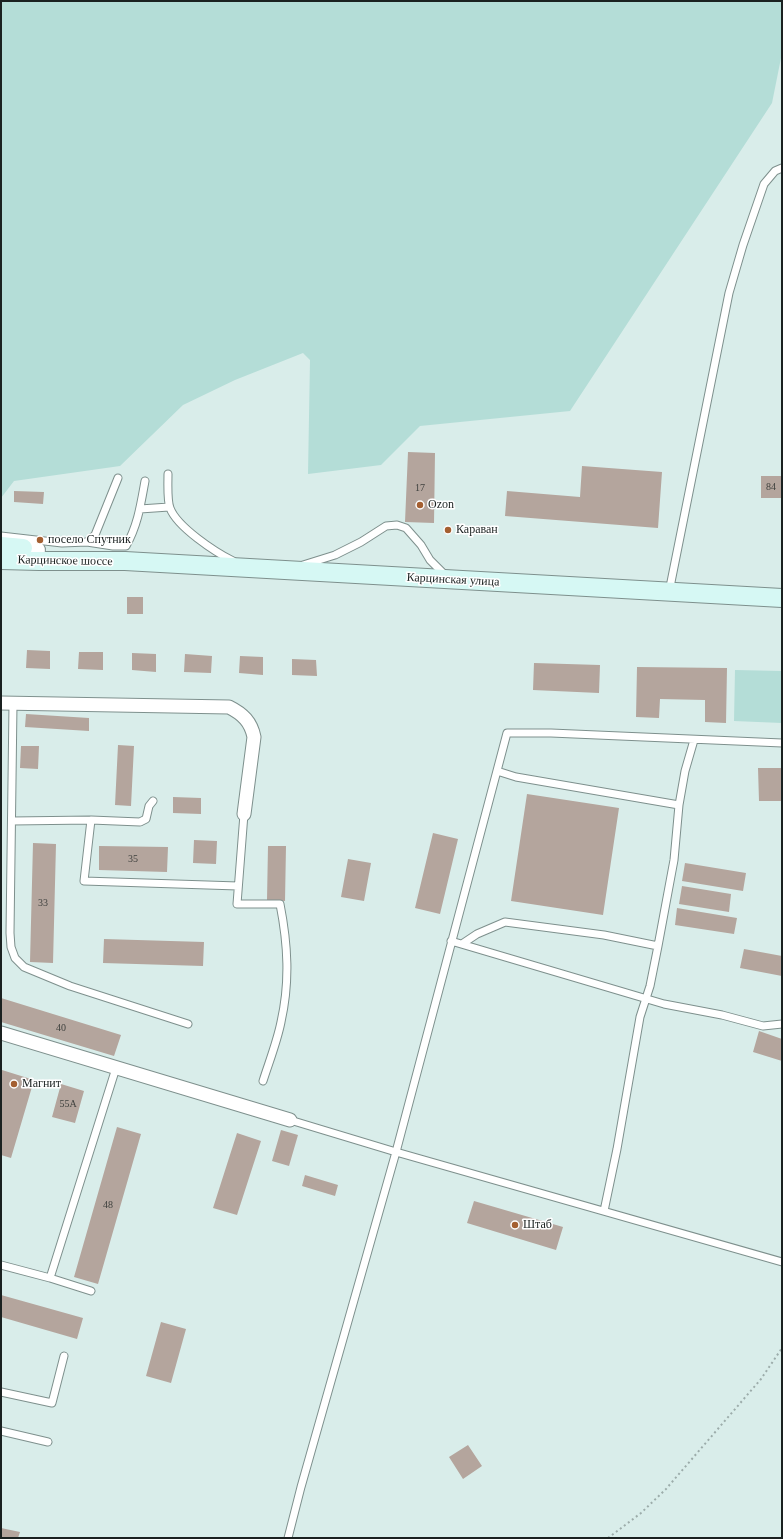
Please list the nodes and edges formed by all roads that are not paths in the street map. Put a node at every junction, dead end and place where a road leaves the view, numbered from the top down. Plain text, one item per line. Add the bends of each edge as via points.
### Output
1 (782, 168) edge
2 (168, 474) dead end
3 (118, 478) dead end
4 (145, 481) dead end
5 (170, 507) junction
6 (140, 509) junction
7 (1, 536) edge
8 (87, 542) junction
9 (1, 546) edge
10 (1, 560) edge
11 (125, 561) junction
12 (247, 569) junction
13 (449, 580) junction
14 (669, 592) junction
15 (782, 598) edge
16 (7, 703) edge
17 (694, 740) junction
18 (782, 743) edge
19 (497, 771) junction
20 (153, 801) dead end
21 (679, 805) junction
22 (244, 814) joint
23 (12, 820) junction
24 (91, 820) junction
25 (238, 886) junction
26 (451, 941) junction
27 (462, 944) junction
28 (658, 946) junction
29 (646, 999) junction
30 (188, 1024) dead end
31 (782, 1024) edge
32 (1, 1033) edge
33 (116, 1068) junction
34 (263, 1081) dead end
35 (290, 1120) joint
36 (396, 1152) junction
37 (604, 1211) junction
38 (782, 1262) edge
39 (1, 1265) edge
40 (50, 1278) junction
41 (91, 1291) dead end
42 (64, 1356) dead end
43 (1, 1392) edge
44 (1, 1431) edge
45 (48, 1442) dead end
46 (288, 1538) edge

1 - 14 lane via 775,171 764,184 729,293
2 - 5 lane
3 - 8 lane via 95,535
4 - 6 lane
5 - 6 lane
5 - 12 lane via 179,521 195,536 218,554
6 - 8 lane via 126,546
7 - 8 lane via 62,543
9 - 11 main road, Карцинское шоссе
10 - 11 main road, Карцинское шоссе
11 - 12 main road, Карцинская улица
12 - 13 main road, Карцинская улица
12 - 13 lane via 307,564 335,555 386,526 397,525 406,528
13 - 14 main road, Карцинская улица
14 - 15 main road, Карцинская улица
16 - 22 street via 229,707 247,719 254,738
16 - 23 lane
17 - 18 lane
17 - 19 lane via 507,733
17 - 21 lane
19 - 21 lane via 516,777
19 - 26 lane
20 - 24 lane via 146,819 140,822
21 - 28 lane via 674,860
22 - 25 lane
23 - 24 lane
23 - 30 lane via 10,933 15,958 24,967 70,986
24 - 25 lane via 84,881
25 - 34 lane via 237,904 280,904 286,933 287,977 281,1023
26 - 27 lane
26 - 36 lane
27 - 28 lane via 477,934 505,922 604,935
27 - 29 lane
28 - 29 lane
29 - 31 lane via 763,1026
29 - 37 lane via 640,1017
32 - 33 street
33 - 35 street
33 - 40 lane
35 - 36 lane
36 - 37 lane
36 - 46 lane
37 - 38 lane
39 - 40 lane
40 - 41 lane
42 - 43 lane via 52,1403
44 - 45 lane

